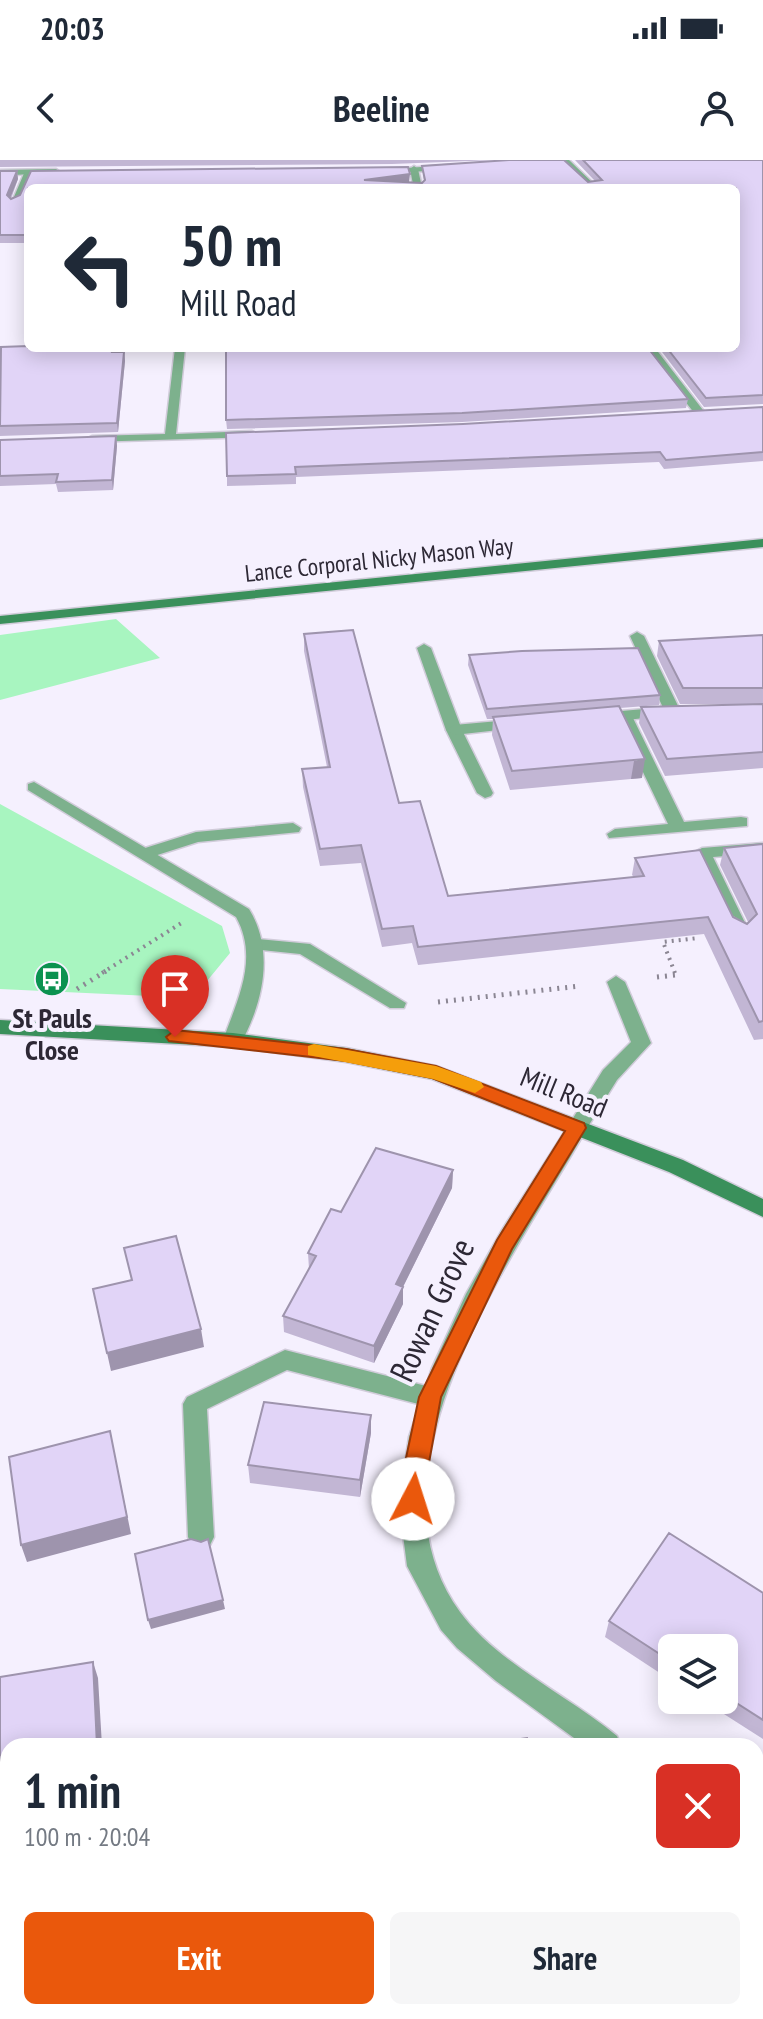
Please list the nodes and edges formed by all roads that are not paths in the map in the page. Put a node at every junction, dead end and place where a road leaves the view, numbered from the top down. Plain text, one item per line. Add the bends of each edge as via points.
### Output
1 (566, 160) edge
2 (551, 161) edge
3 (433, 164) edge
4 (466, 167) edge
5 (414, 169) junction
6 (376, 170) edge
7 (73, 172) edge
8 (0, 173) edge
9 (28, 173) junction
10 (417, 184) edge
11 (590, 184) edge
12 (14, 202) edge
13 (180, 352) edge
14 (652, 352) edge
15 (717, 414) edge
16 (702, 416) junction
17 (687, 417) edge
18 (262, 435) edge
19 (170, 438) junction
20 (77, 440) edge
21 (763, 543) edge
22 (0, 620) edge
23 (637, 636) dead end
24 (424, 648) dead end
25 (624, 716) junction
26 (578, 719) edge
27 (531, 723) edge
28 (454, 730) junction
29 (34, 787) dead end
30 (485, 793) dead end
31 (741, 822) dead end
32 (293, 828) dead end
33 (678, 828) junction
34 (615, 834) dead end
35 (763, 848) edge
36 (148, 853) junction
37 (741, 933) edge
38 (258, 945) junction
39 (616, 982) dead end
40 (397, 1003) dead end
41 (0, 1027) edge
42 (233, 1040) junction
43 (577, 1128) junction
44 (763, 1209) edge
45 (430, 1397) junction
46 (201, 1537) dead end
47 (598, 1738) edge

1 - 2 street
1 - 11 street
3 - 4 street
3 - 5 street
5 - 6 street
5 - 10 street
7 - 9 street
8 - 9 street
9 - 12 street
13 - 19 street
14 - 16 street
15 - 16 street
16 - 17 street
18 - 19 street
19 - 20 street
21 - 22 main road, Lance Corporal Nicky Mason Way
23 - 25 street via 681,712
24 - 28 street
25 - 26 street
25 - 33 street
27 - 28 street
28 - 30 street
29 - 36 street
31 - 33 street
32 - 36 street via 196,837
33 - 34 street
35 - 37 street via 702,853
36 - 38 street via 243,913 256,931
38 - 40 street via 304,948
38 - 42 street
39 - 43 street, Rowan Grove via 641,1043 610,1075
41 - 42 main road, Mill Road
42 - 43 main road, Mill Road via 436,1073
43 - 44 main road, Mill Road via 676,1166
43 - 45 street, Rowan Grove via 504,1245
45 - 46 street via 285,1360 195,1404
45 - 47 street, Rowan Grove via 413,1485 412,1526 422,1577 459,1630

